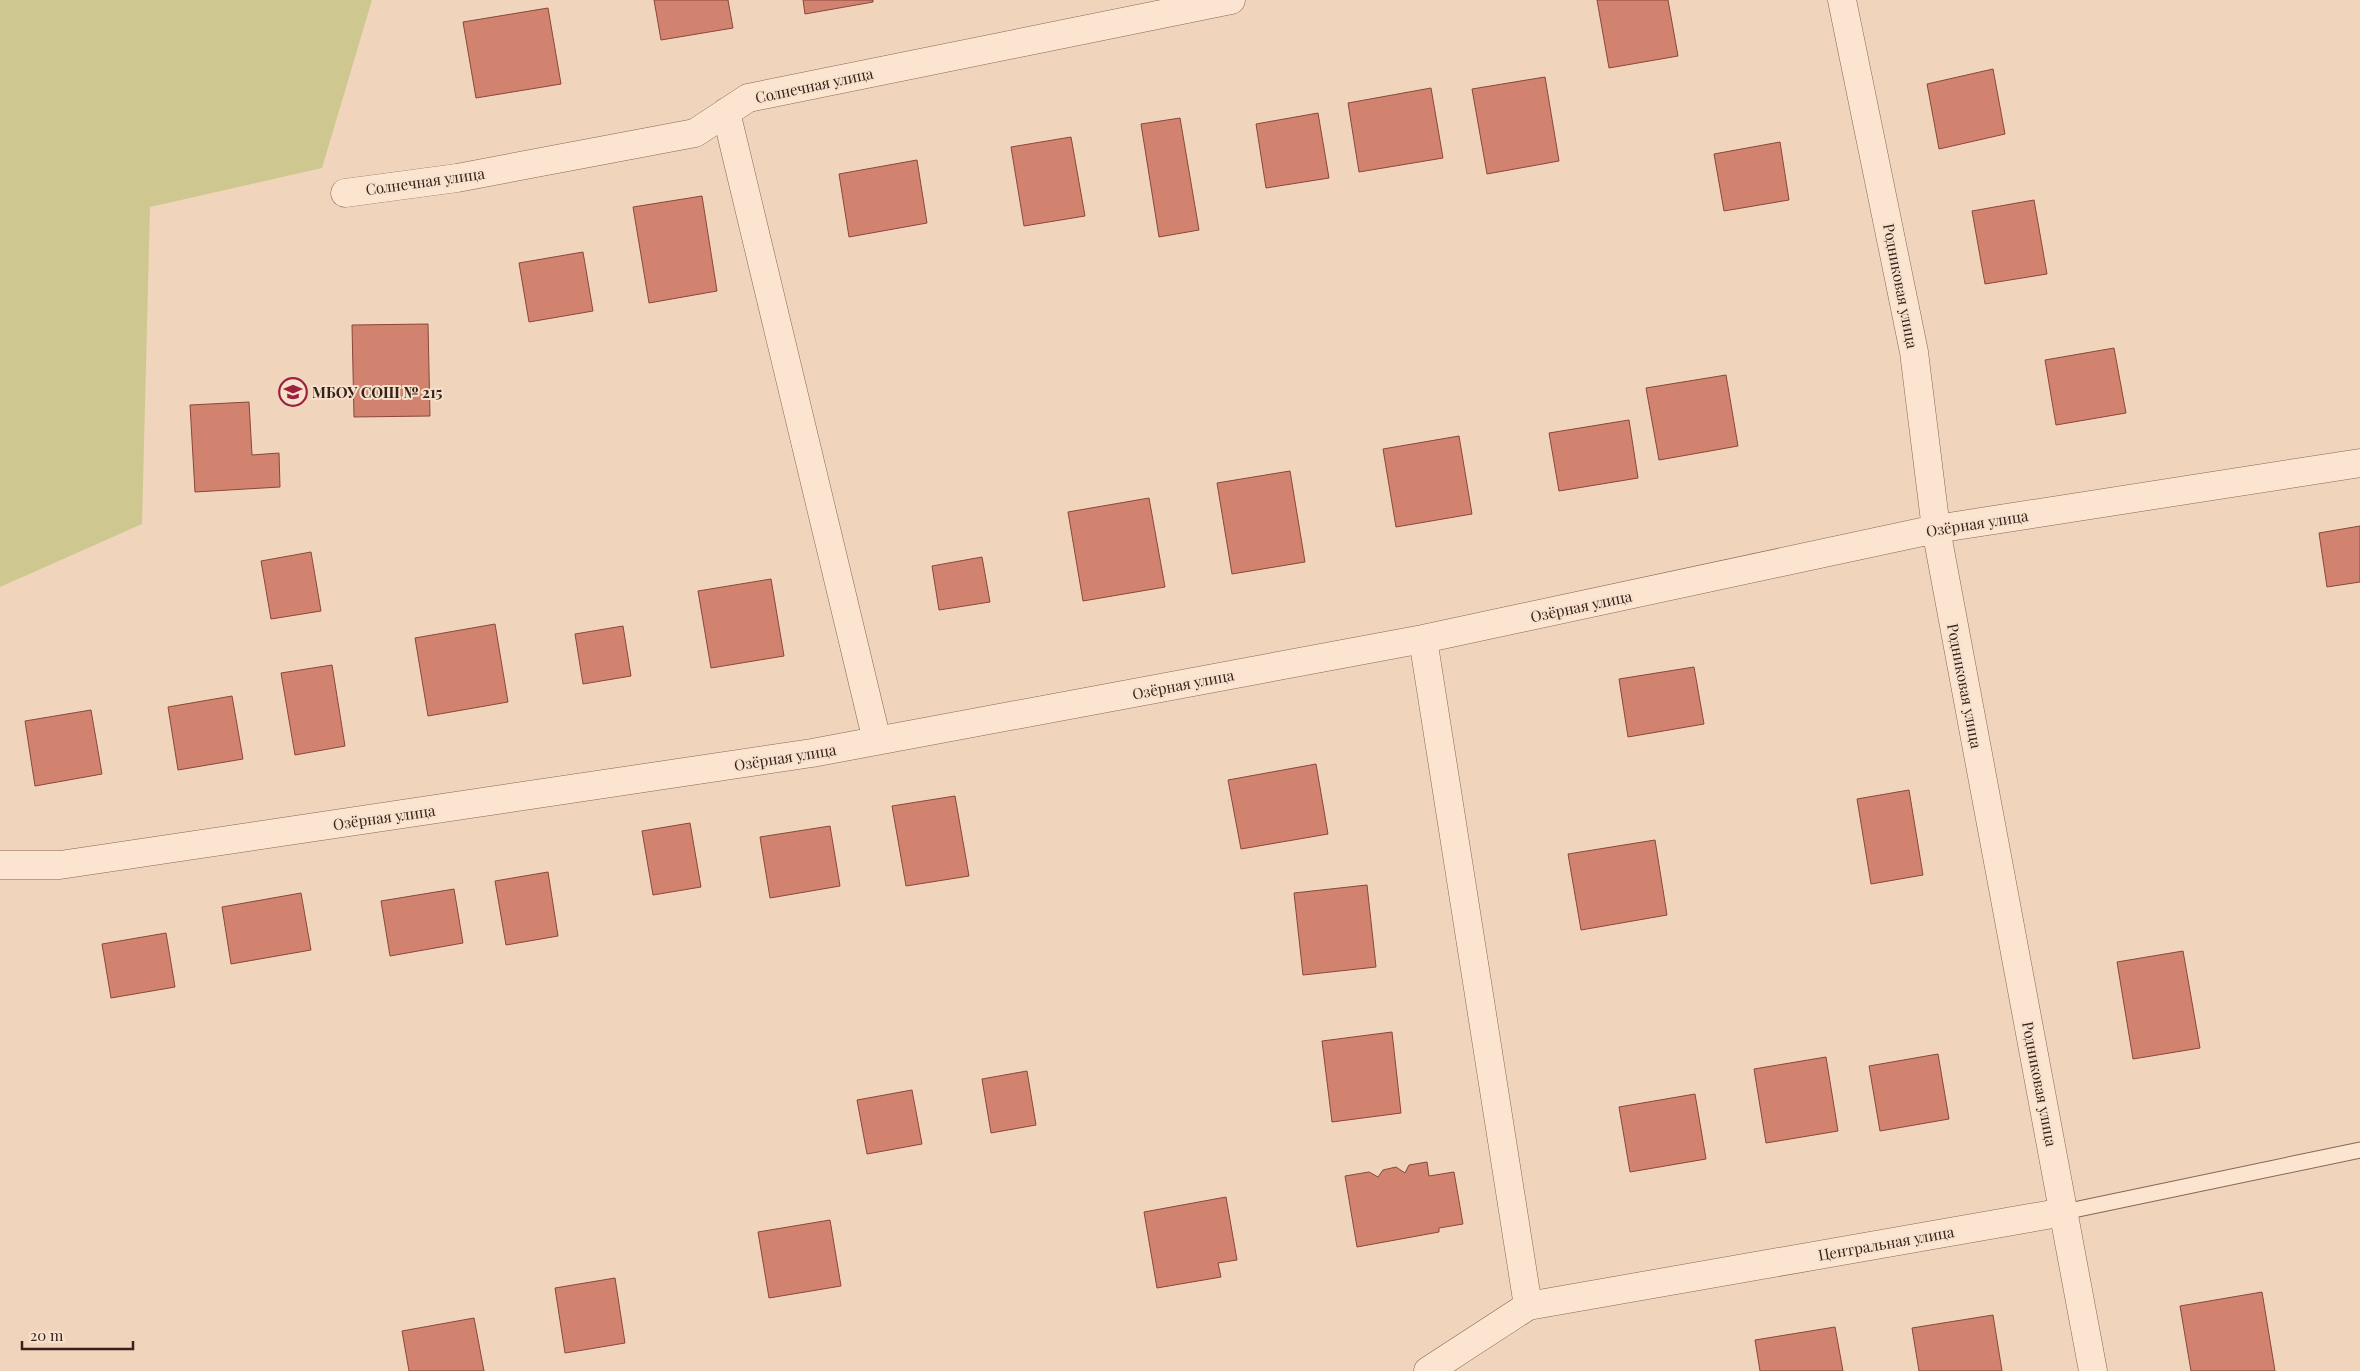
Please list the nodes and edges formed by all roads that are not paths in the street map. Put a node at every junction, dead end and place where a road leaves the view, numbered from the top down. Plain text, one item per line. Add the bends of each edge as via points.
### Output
1 (1232, 0) edge
2 (1842, 0) edge
3 (726, 112) junction
4 (345, 193) dead end
5 (2360, 463) edge
6 (1936, 529) junction
7 (1423, 639) junction
8 (877, 741) junction
9 (0, 865) edge
10 (2360, 1150) edge
11 (2064, 1212) junction
12 (1528, 1306) junction
13 (1428, 1371) edge
14 (2094, 1371) edge

1 - 3 street, Солнечная улица via 748,98
2 - 6 street, Родниковая улица via 1914,352
3 - 4 street, Солнечная улица via 695,133 457,178
3 - 8 street
5 - 6 street, Озёрная улица
6 - 7 street, Озёрная улица
6 - 11 street, Родниковая улица
7 - 8 street, Озёрная улица
7 - 12 street
8 - 9 street, Озёрная улица via 70,864
10 - 11 lane, Центральная улица
11 - 12 street, Центральная улица
11 - 14 street, Родниковая улица
12 - 13 street, Центральная улица

